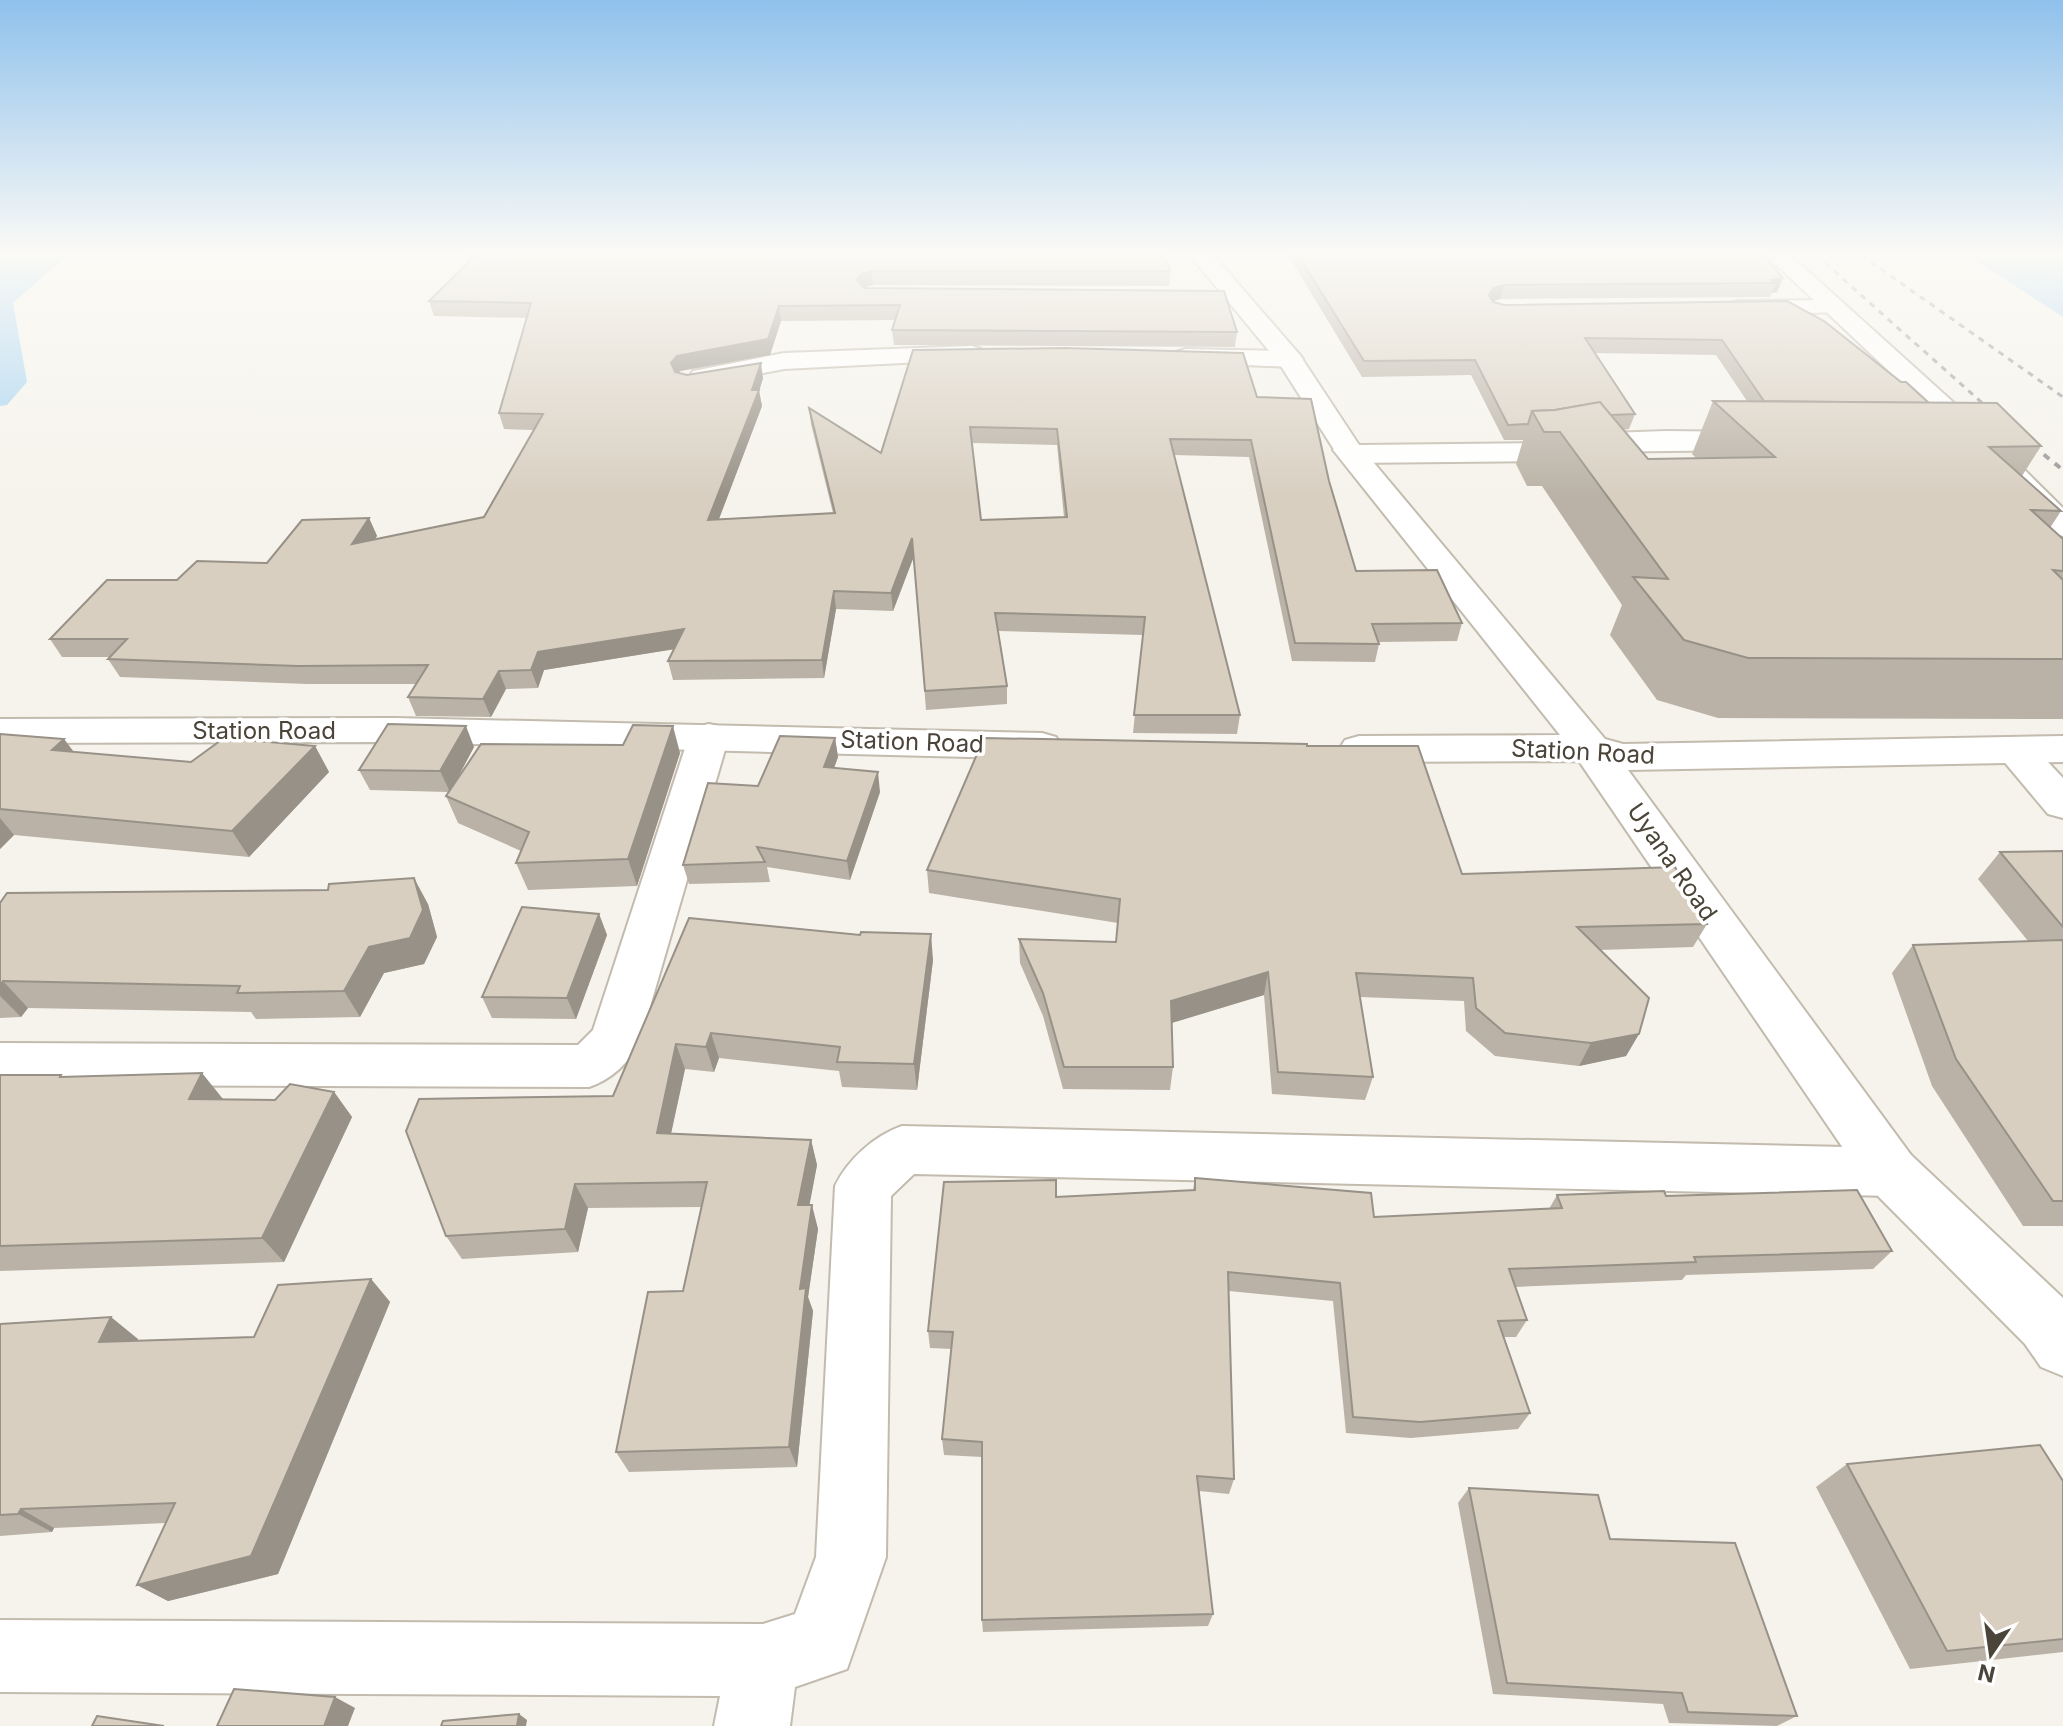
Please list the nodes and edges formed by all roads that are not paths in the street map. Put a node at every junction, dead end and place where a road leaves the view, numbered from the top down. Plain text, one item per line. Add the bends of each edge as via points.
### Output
1 (1267, 336) edge
2 (1865, 336) edge
3 (998, 354) edge
4 (1167, 357) edge
5 (1290, 359) junction
6 (690, 380) edge
7 (1777, 442) edge
8 (1935, 444) edge
9 (1982, 445) junction
10 (1348, 450) junction
11 (2063, 526) edge
12 (0, 731) edge
13 (709, 736) junction
14 (1073, 747) edge
15 (1591, 748) junction
16 (1325, 749) edge
17 (2063, 749) edge
18 (2016, 752) junction
19 (2063, 804) edge
20 (0, 1064) edge
21 (1891, 1172) junction
22 (2057, 1331) edge
23 (0, 1656) edge
24 (758, 1693) edge

1 - 5 street, Uyana Road
2 - 9 street
3 - 6 street via 784,361
4 - 5 street
5 - 10 street, Uyana Road
7 - 10 street via 1582,443 1538,452
8 - 9 street
9 - 11 street
10 - 15 street, Uyana Road
12 - 13 street, Station Road
13 - 14 street, Station Road
13 - 20 street via 615,1041 589,1066
15 - 16 street, Station Road
15 - 18 street, Station Road via 1622,757
15 - 21 street, Uyana Road
17 - 18 street, Station Road
18 - 19 street
21 - 22 street, Uyana Road
21 - 24 street via 902,1150 863,1186 851,1557 821,1643
23 - 24 street

